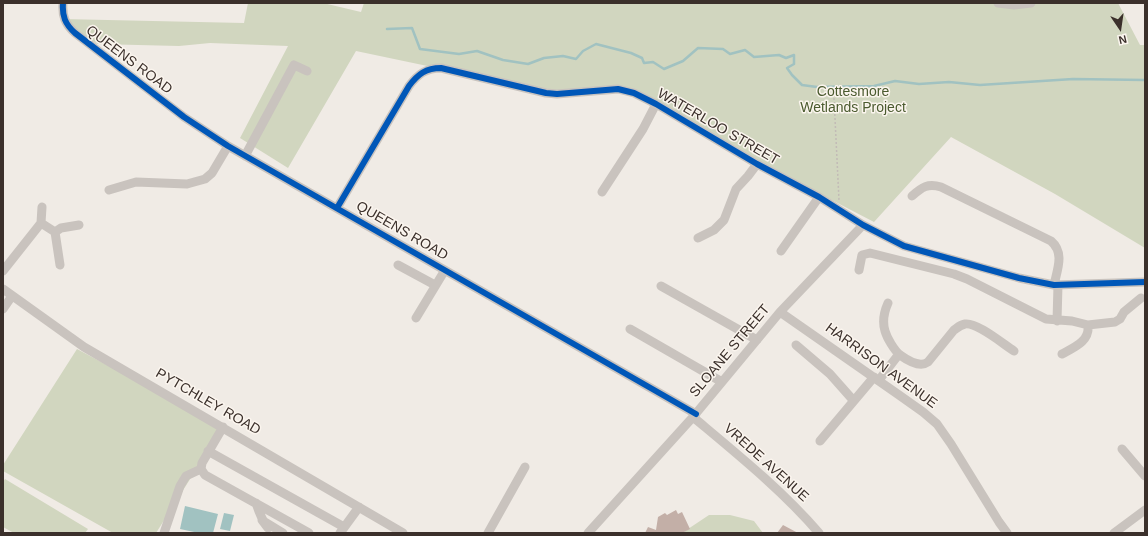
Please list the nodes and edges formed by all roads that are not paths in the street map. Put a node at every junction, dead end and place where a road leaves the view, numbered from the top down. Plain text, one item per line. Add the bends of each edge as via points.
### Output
1 (63, 3) edge
2 (998, 3) edge
3 (1031, 3) edge
4 (307, 71) dead end
5 (656, 104) junction
6 (228, 146) junction
7 (245, 156) junction
8 (757, 164) junction
9 (109, 190) dead end
10 (602, 192) dead end
11 (912, 196) dead end
12 (819, 197) junction
13 (42, 206) dead end
14 (337, 208) junction
15 (42, 223) junction
16 (79, 225) dead end
17 (863, 225) junction
18 (55, 232) junction
19 (698, 238) dead end
20 (782, 250) dead end
21 (60, 265) dead end
22 (398, 265) dead end
23 (445, 270) junction
24 (859, 270) dead end
25 (3, 271) edge
26 (1145, 282) edge
27 (435, 285) junction
28 (1056, 285) junction
29 (662, 286) dead end
30 (3, 289) edge
31 (12, 296) junction
32 (1141, 298) dead end
33 (888, 303) dead end
34 (3, 309) edge
35 (780, 312) junction
36 (416, 318) dead end
37 (1057, 321) junction
38 (1088, 325) junction
39 (630, 329) dead end
40 (757, 340) junction
41 (796, 345) dead end
42 (1014, 351) dead end
43 (899, 354) junction
44 (1062, 354) dead end
45 (876, 379) junction
46 (722, 382) junction
47 (853, 400) junction
48 (694, 416) junction
49 (223, 427) junction
50 (820, 440) dead end
51 (1122, 449) dead end
52 (208, 451) junction
53 (526, 467) dead end
54 (201, 469) junction
55 (1145, 476) edge
56 (256, 503) junction
57 (359, 507) junction
58 (1145, 510) edge
59 (342, 530) edge
60 (164, 533) edge
61 (282, 533) edge
62 (309, 533) edge
63 (403, 533) edge
64 (488, 533) edge
65 (588, 533) edge
66 (819, 533) edge
67 (1007, 533) edge
68 (1114, 533) edge

1 - 6 street, QUEENS ROAD via 65,22 74,33 184,117
2 - 3 street
4 - 7 street via 294,66
5 - 8 street, WATERLOO STREET
5 - 10 street
5 - 14 street, WATERLOO STREET via 626,90 546,93 441,68 429,68 420,73 409,86
6 - 7 street, QUEENS ROAD
6 - 9 street via 212,173 205,179 186,184 136,182
7 - 14 street, QUEENS ROAD
8 - 12 street, WATERLOO STREET
8 - 19 street via 733,193 724,220 714,230
11 - 28 street via 924,186 941,187 1051,241 1056,245 1060,255
12 - 17 street, WATERLOO STREET
12 - 20 street
13 - 15 street
14 - 23 street, QUEENS ROAD
15 - 18 street
15 - 25 street
16 - 18 street via 61,228
17 - 28 street, WATERLOO STREET via 904,246 1019,278
17 - 35 street, SLOANE STREET
18 - 21 street
22 - 27 street
23 - 27 street
23 - 48 street, QUEENS ROAD
24 - 37 street via 862,255 870,253 954,274 1046,319
26 - 28 street, WATERLOO STREET
27 - 36 street
28 - 37 street
29 - 40 street
30 - 31 street, PYTCHLEY ROAD
31 - 34 street
31 - 49 street, PYTCHLEY ROAD via 84,346
32 - 38 street via 1124,312 1120,319
33 - 43 street via 884,316 885,330
35 - 40 street, SLOANE STREET
35 - 45 street, HARRISON AVENUE
37 - 38 street
38 - 44 street via 1089,332 1086,338
39 - 46 street
40 - 46 street, SLOANE STREET
41 - 47 street via 830,374
42 - 43 street via 978,327 965,324 954,330 926,364 919,365
43 - 45 street
45 - 47 street
45 - 67 street, HARRISON AVENUE via 937,424
46 - 48 street, SLOANE STREET
47 - 50 street
48 - 65 street, SLOANE STREET
48 - 66 street, VREDE AVENUE via 748,463
49 - 52 street
49 - 57 street, PYTCHLEY ROAD
51 - 55 street
52 - 54 street
52 - 59 street
53 - 64 street
54 - 56 street via 209,478
54 - 60 street via 191,473 183,481
56 - 61 street via 262,520
56 - 62 street
57 - 59 street
57 - 63 street, PYTCHLEY ROAD
58 - 68 street

